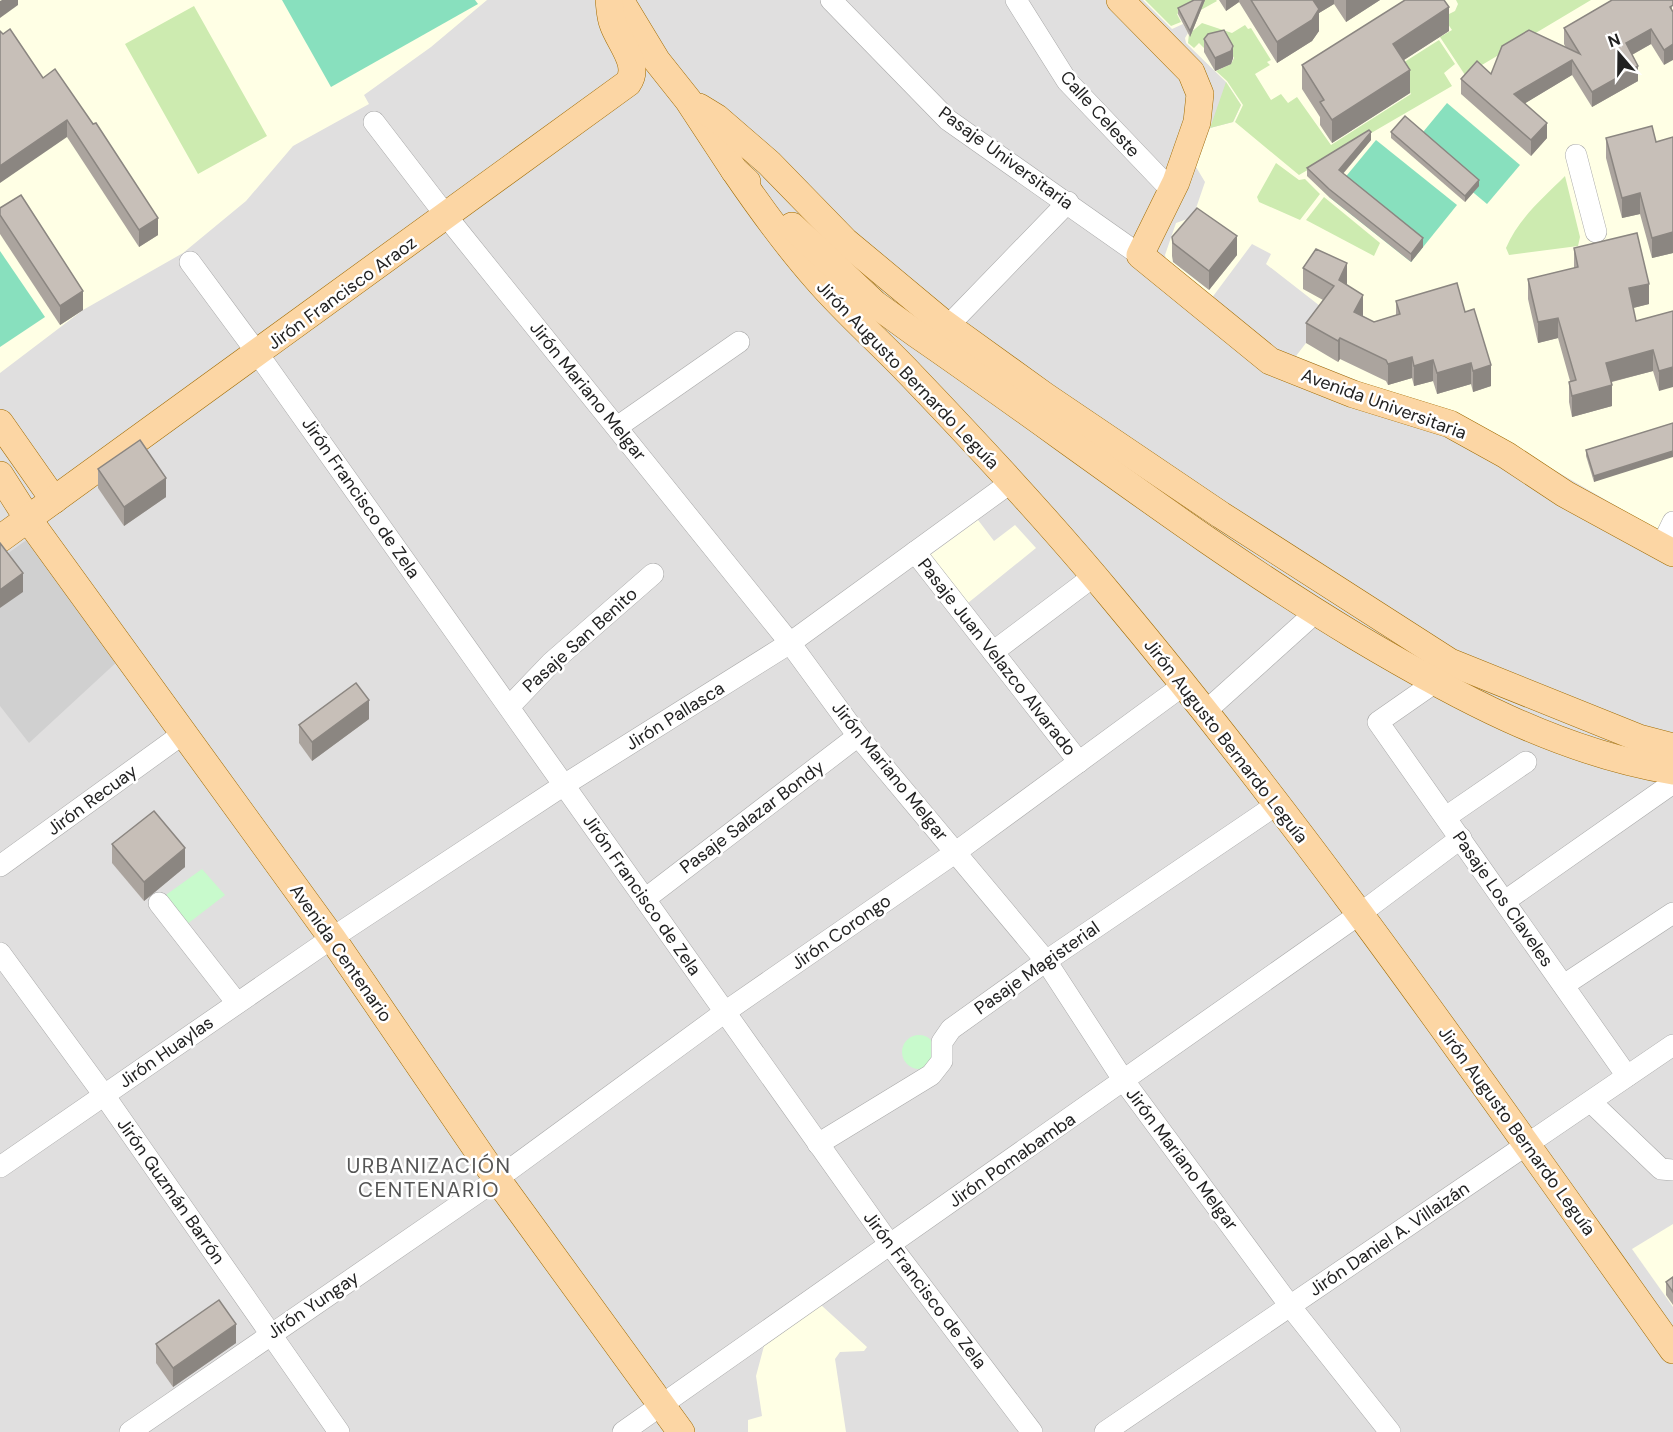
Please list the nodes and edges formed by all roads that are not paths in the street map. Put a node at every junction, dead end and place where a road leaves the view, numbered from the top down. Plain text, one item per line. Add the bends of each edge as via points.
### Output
1 (616, 0) edge
2 (831, 0) edge
3 (1016, 0) edge
4 (1120, 0) edge
5 (688, 100) junction
6 (374, 122) dead end
7 (1576, 155) dead end
8 (734, 170) junction
9 (1172, 191) junction
10 (1068, 202) junction
11 (447, 217) junction
12 (1596, 232) dead end
13 (1140, 255) junction
14 (190, 262) dead end
15 (942, 337) junction
16 (739, 342) dead end
17 (258, 354) junction
18 (0, 423) edge
19 (617, 427) junction
20 (0, 475) edge
21 (1010, 483) junction
22 (54, 500) junction
23 (28, 519) junction
24 (1673, 522) edge
25 (0, 539) edge
26 (1667, 550) edge
27 (915, 552) junction
28 (653, 574) dead end
29 (1094, 576) junction
30 (1316, 612) junction
31 (790, 643) junction
32 (993, 652) junction
33 (1434, 683) junction
34 (1185, 684) junction
35 (508, 707) junction
36 (1206, 711) junction
37 (184, 733) junction
38 (858, 736) junction
39 (1673, 747) edge
40 (1079, 762) junction
41 (1526, 762) dead end
42 (1673, 771) edge
43 (1673, 783) edge
44 (564, 785) junction
45 (1276, 805) junction
46 (1446, 817) junction
47 (1461, 838) junction
48 (956, 852) junction
49 (0, 866) edge
50 (645, 899) junction
51 (1505, 901) junction
52 (159, 903) dead end
53 (1361, 913) junction
54 (1673, 914) edge
55 (332, 938) junction
56 (0, 953) edge
57 (1046, 961) junction
58 (1564, 985) junction
59 (237, 1003) junction
60 (725, 1012) junction
61 (1673, 1045) edge
62 (1627, 1076) junction
63 (1124, 1081) junction
64 (105, 1095) junction
65 (1592, 1102) junction
66 (818, 1144) junction
67 (1527, 1145) junction
68 (0, 1167) edge
69 (1673, 1170) edge
70 (497, 1179) junction
71 (891, 1246) junction
72 (1290, 1306) junction
73 (271, 1334) junction
74 (1673, 1350) edge
75 (662, 1406) junction
76 (130, 1432) edge
77 (339, 1432) edge
78 (623, 1432) edge
79 (681, 1432) edge
80 (1032, 1432) edge
81 (1105, 1432) edge
82 (1390, 1432) edge

1 - 5 main road
1 - 11 main road, Jirón Francisco Araoz via 612,23 632,65 633,76
2 - 10 street, Pasaje Universitaria via 948,120
3 - 9 street, Calle Celeste via 1066,81
4 - 9 main road via 1191,72 1200,94 1197,122
5 - 8 main road
5 - 15 main road via 769,163
6 - 11 street, Jirón Mariano Melgar
7 - 12 street
8 - 15 main road via 875,304
8 - 21 main road, Jirón Augusto Bernardo Leguía via 776,231 819,282
9 - 13 main road
10 - 13 street, Pasaje Universitaria
10 - 15 street
11 - 17 main road, Jirón Francisco Araoz
11 - 19 street, Jirón Mariano Melgar
13 - 26 main road, Avenida Universitaria via 1270,361 1353,394 1450,424 1564,494
14 - 17 street, Jirón Francisco de Zela
15 - 30 main road via 1179,523
15 - 39 main road via 1046,396 1221,515 1446,659 1639,738
16 - 19 street
17 - 22 main road, Jirón Francisco Araoz
17 - 35 street, Jirón Francisco de Zela
18 - 22 main road
19 - 31 street, Jirón Mariano Melgar
20 - 23 main road, Avenida Centenario
21 - 27 street, Jirón Pallasca
21 - 29 main road, Jirón Augusto Bernardo Leguía
22 - 23 main road, Jirón Francisco Araoz
23 - 25 main road, Jirón Francisco Araoz
23 - 37 main road, Avenida Centenario
24 - 26 street
27 - 31 street, Jirón Pallasca
27 - 32 street, Pasaje Juan Velazco Alvarado
28 - 35 street, Pasaje San Benito via 551,663
29 - 32 street
29 - 34 main road, Jirón Augusto Bernardo Leguía
30 - 33 main road
30 - 36 street
31 - 38 street, Jirón Mariano Melgar
31 - 44 street, Jirón Pallasca
32 - 40 street, Pasaje Juan Velazco Alvarado
33 - 42 main road via 1558,741
33 - 46 street, Pasaje Los Claveles via 1378,722
34 - 36 main road, Jirón Augusto Bernardo Leguía
34 - 40 street, Jirón Corongo
35 - 44 street, Jirón Francisco de Zela
36 - 45 main road, Jirón Augusto Bernardo Leguía
37 - 49 street, Jirón Recuay
37 - 55 main road, Avenida Centenario
38 - 48 street, Jirón Mariano Melgar
38 - 50 street, Pasaje Salazar Bondy
40 - 48 street, Jirón Corongo
41 - 46 street
43 - 51 street
44 - 50 street, Jirón Francisco de Zela
44 - 55 street, Jirón Pallasca
45 - 53 main road, Jirón Augusto Bernardo Leguía
45 - 57 street, Pasaje Magisterial
46 - 47 street, Pasaje Los Claveles
47 - 51 street, Pasaje Los Claveles
47 - 53 street, Jirón Pomabamba
48 - 57 street, Jirón Mariano Melgar
48 - 60 street, Jirón Corongo
50 - 60 street, Jirón Francisco de Zela
51 - 58 street, Pasaje Los Claveles
52 - 59 street
53 - 63 street, Jirón Pomabamba
53 - 67 main road, Jirón Augusto Bernardo Leguía
54 - 58 street
55 - 59 street, Jirón Huaylas
55 - 70 main road, Avenida Centenario
56 - 64 street, Jirón Guzmán Barrón
57 - 63 street, Jirón Mariano Melgar
57 - 66 street, Pasaje Magisterial via 951,1029 942,1042 942,1060 931,1075
58 - 62 street, Pasaje Los Claveles
59 - 64 street, Jirón Huaylas
60 - 66 street, Jirón Francisco de Zela
60 - 70 street, Jirón Corongo
61 - 62 street, Jirón Daniel A. Villaizán
62 - 65 street, Jirón Daniel A. Villaizán
63 - 71 street, Jirón Pomabamba
63 - 72 street, Jirón Mariano Melgar
64 - 68 street, Jirón Huaylas
64 - 73 street, Jirón Guzmán Barrón
65 - 67 street, Jirón Daniel A. Villaizán
65 - 69 street via 1661,1169
66 - 71 street, Jirón Francisco de Zela
67 - 72 street, Jirón Daniel A. Villaizán
67 - 74 main road, Jirón Augusto Bernardo Leguía
70 - 73 street, Jirón Yungay
70 - 75 main road, Avenida Centenario
71 - 75 street, Jirón Pomabamba
71 - 80 street, Jirón Francisco de Zela
72 - 81 street, Jirón Daniel A. Villaizán
72 - 82 street, Jirón Mariano Melgar
73 - 76 street, Jirón Yungay
73 - 77 street, Jirón Guzmán Barrón
75 - 78 street, Jirón Pomabamba
75 - 79 main road, Avenida Centenario

